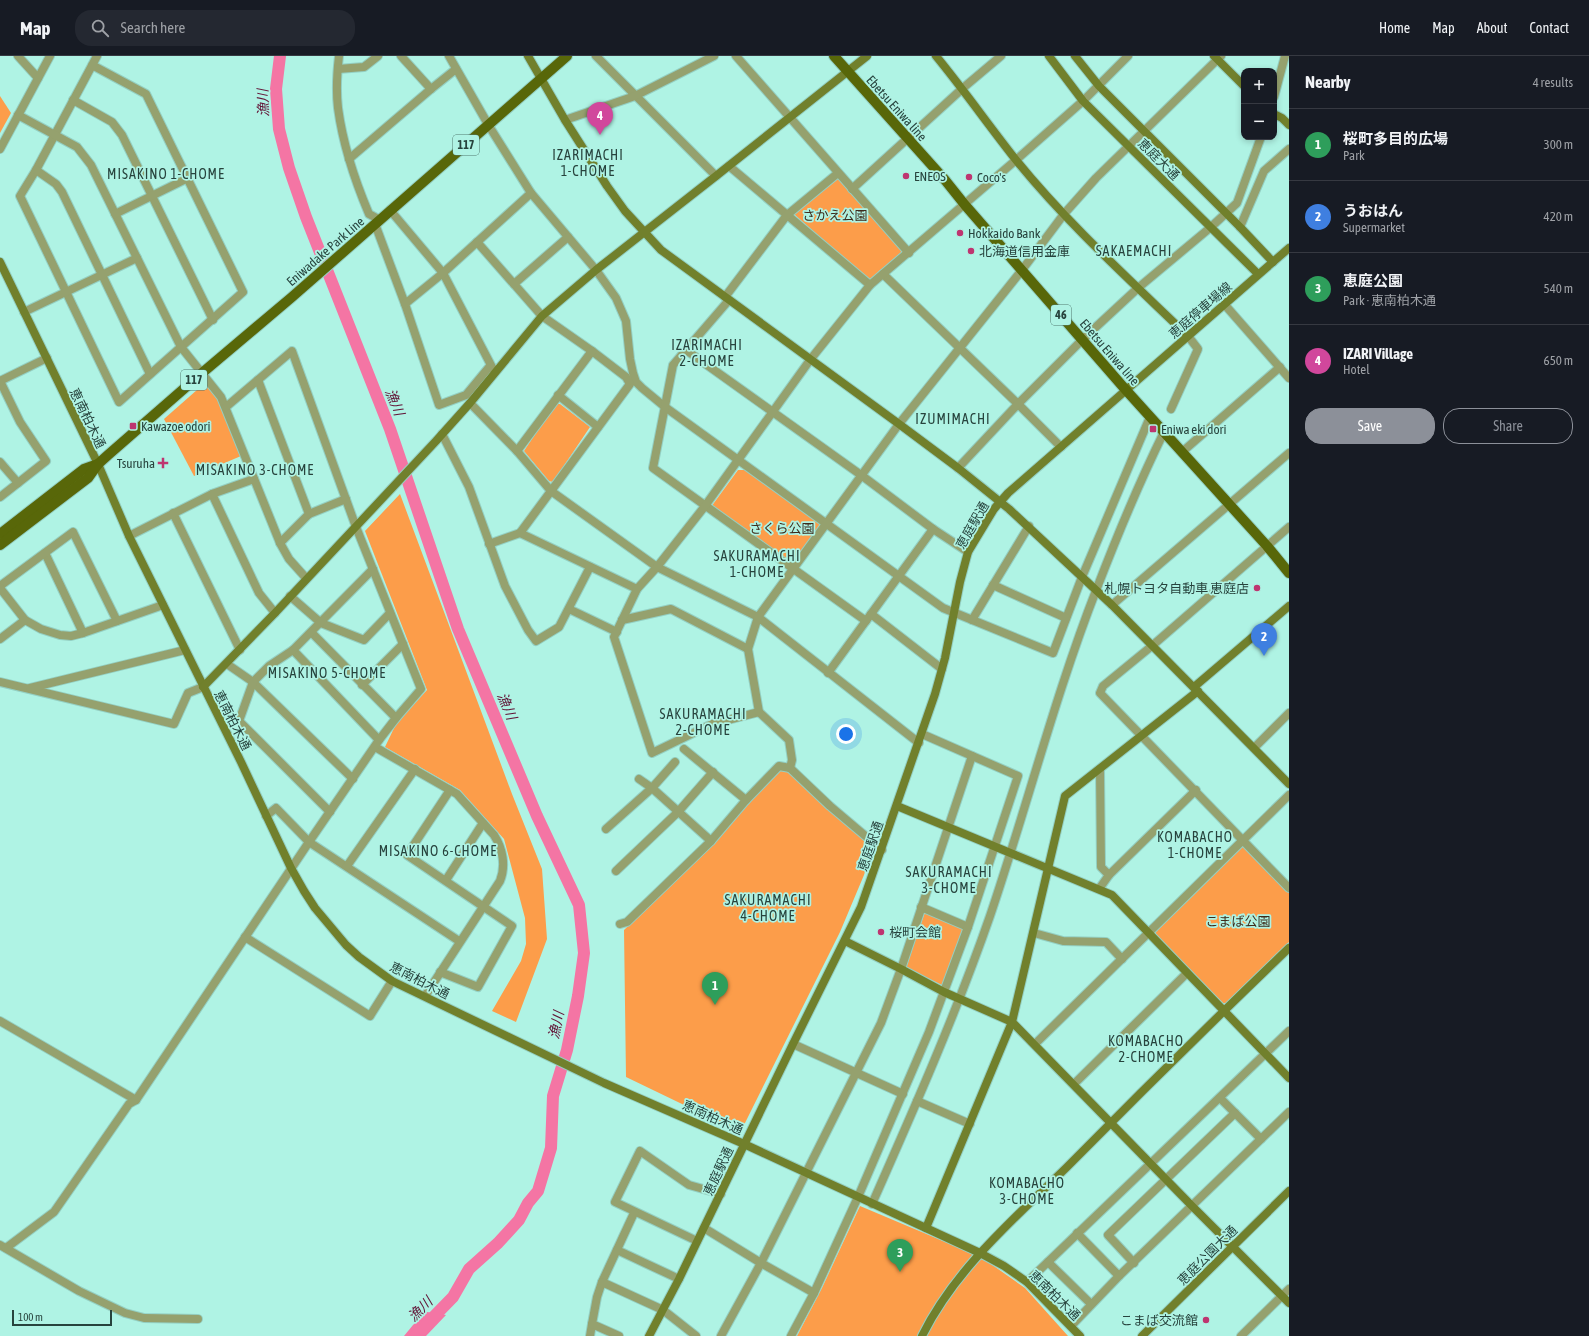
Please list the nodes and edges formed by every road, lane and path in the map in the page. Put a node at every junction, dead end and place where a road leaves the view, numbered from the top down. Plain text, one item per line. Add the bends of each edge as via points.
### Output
1 (18, 56) edge
2 (50, 56) edge
3 (97, 56) edge
4 (339, 56) edge
5 (378, 56) edge
6 (401, 56) edge
7 (449, 56) edge
8 (528, 56) edge
9 (567, 56) edge
10 (596, 56) edge
11 (714, 56) edge
12 (736, 56) edge
13 (834, 56) edge
14 (867, 56) edge
15 (936, 56) edge
16 (1001, 56) edge
17 (1049, 56) edge
18 (1075, 56) edge
19 (1128, 56) edge
20 (1285, 56) edge
21 (1217, 57) edge
22 (92, 65) junction
23 (338, 69) junction
24 (456, 69) junction
25 (847, 72) junction
26 (38, 78) junction
27 (542, 78) junction
28 (1241, 83) edge
29 (1099, 86) junction
30 (1277, 86) edge
31 (962, 88) junction
32 (430, 89) junction
33 (635, 96) junction
34 (73, 100) junction
35 (1083, 101) junction
36 (18, 115) junction
37 (1277, 116) edge
38 (790, 117) junction
39 (565, 120) junction
40 (1289, 125) edge
41 (489, 126) junction
42 (1143, 131) junction
43 (54, 135) junction
44 (908, 139) junction
45 (1260, 140) edge
46 (1130, 146) junction
47 (0, 149) edge
48 (1289, 149) edge
49 (349, 159) junction
50 (1016, 160) junction
51 (729, 166) junction
52 (36, 170) junction
53 (838, 173) junction
54 (716, 176) junction
55 (188, 178) junction
56 (852, 189) junction
57 (531, 193) junction
58 (151, 196) junction
59 (965, 205) junction
60 (390, 210) junction
61 (116, 214) junction
62 (1064, 214) junction
63 (1226, 214) junction
64 (787, 215) junction
65 (378, 222) junction
66 (1211, 227) junction
67 (1240, 227) junction
68 (644, 232) junction
69 (568, 237) junction
70 (477, 242) junction
71 (1289, 248) edge
72 (908, 253) junction
73 (137, 258) junction
74 (0, 262) edge
75 (1273, 262) junction
76 (596, 270) junction
77 (1022, 270) junction
78 (443, 273) junction
79 (102, 274) junction
80 (883, 274) junction
81 (1258, 274) junction
82 (514, 284) junction
83 (870, 285) junction
84 (1138, 288) junction
85 (66, 291) junction
86 (727, 298) junction
87 (405, 304) junction
88 (1225, 304) junction
89 (24, 312) junction
90 (542, 316) junction
91 (213, 320) junction
92 (1188, 336) junction
93 (1083, 339) junction
94 (181, 348) junction
95 (959, 348) junction
96 (686, 350) junction
97 (592, 351) junction
98 (47, 358) junction
99 (810, 360) junction
100 (1280, 367) junction
101 (493, 370) junction
102 (202, 373) junction
103 (150, 374) junction
104 (1289, 378) edge
105 (258, 380) junction
106 (0, 381) edge
107 (1125, 389) junction
108 (558, 395) junction
109 (470, 403) junction
110 (1018, 404) junction
111 (226, 407) junction
112 (665, 407) junction
113 (1171, 409) dead end
114 (773, 412) junction
115 (1150, 416) junction
116 (899, 424) junction
117 (598, 427) junction
118 (1164, 432) junction
119 (442, 434) junction
120 (1061, 447) junction
121 (517, 451) junction
122 (1182, 452) junction
123 (1289, 453) edge
124 (738, 459) junction
125 (0, 462) edge
126 (98, 464) junction
127 (958, 468) junction
128 (861, 474) junction
129 (254, 479) junction
130 (18, 483) junction
131 (551, 491) junction
132 (212, 494) junction
133 (0, 496) edge
134 (346, 499) junction
135 (1000, 501) junction
136 (1228, 505) junction
137 (704, 506) junction
138 (174, 513) junction
139 (309, 514) junction
140 (827, 524) junction
141 (1029, 526) junction
142 (356, 527) junction
143 (1289, 527) edge
144 (933, 529) junction
145 (520, 533) junction
146 (0, 534) edge
147 (129, 536) junction
148 (280, 543) junction
149 (489, 544) junction
150 (0, 545) edge
151 (1267, 546) junction
152 (968, 552) junction
153 (45, 554) junction
154 (590, 567) junction
155 (657, 567) junction
156 (793, 568) junction
157 (373, 569) junction
158 (1289, 573) edge
159 (898, 576) junction
160 (1082, 577) junction
161 (306, 578) junction
162 (993, 585) junction
163 (0, 587) edge
164 (637, 589) junction
165 (1096, 589) junction
166 (290, 596) junction
167 (163, 605) junction
168 (1112, 605) junction
169 (1289, 606) edge
170 (569, 609) junction
171 (954, 612) junction
172 (275, 613) junction
173 (390, 613) junction
174 (758, 617) junction
175 (868, 618) junction
176 (1066, 618) junction
177 (25, 620) junction
178 (622, 620) junction
179 (972, 620) junction
180 (117, 621) junction
181 (321, 623) junction
182 (617, 632) junction
183 (83, 633) junction
184 (312, 633) junction
185 (0, 639) edge
186 (403, 644) junction
187 (1153, 646) junction
188 (748, 649) junction
189 (185, 650) junction
190 (240, 650) junction
191 (293, 650) junction
192 (227, 664) junction
193 (942, 669) junction
194 (828, 673) junction
195 (0, 682) edge
196 (253, 682) junction
197 (362, 685) junction
198 (203, 687) junction
199 (28, 689) junction
200 (1196, 689) junction
201 (759, 712) junction
202 (1289, 713) edge
203 (396, 718) junction
204 (922, 734) junction
205 (1142, 736) junction
206 (919, 743) junction
207 (377, 744) junction
208 (684, 748) dead end
209 (1254, 748) junction
210 (972, 756) junction
211 (675, 762) dead end
212 (790, 768) junction
213 (415, 769) junction
214 (1100, 769) junction
215 (713, 772) junction
216 (353, 779) junction
217 (639, 779) dead end
218 (1289, 784) edge
219 (652, 788) junction
220 (450, 790) junction
221 (1196, 790) junction
222 (1289, 795) edge
223 (746, 800) junction
224 (897, 806) junction
225 (330, 812) junction
226 (678, 812) junction
227 (266, 816) junction
228 (483, 823) junction
229 (948, 827) junction
230 (606, 829) dead end
231 (711, 841) junction
232 (1243, 841) junction
233 (308, 842) junction
234 (994, 847) junction
235 (882, 850) junction
236 (1010, 852) junction
237 (347, 866) junction
238 (291, 868) junction
239 (1048, 868) junction
240 (616, 871) dead end
241 (1108, 875) junction
242 (446, 880) junction
243 (1289, 888) edge
244 (1099, 889) junction
245 (483, 905) junction
246 (922, 907) junction
247 (620, 924) dead end
248 (968, 927) junction
249 (1034, 933) junction
250 (1149, 933) junction
251 (245, 937) junction
252 (459, 941) junction
253 (845, 941) junction
254 (1289, 948) edge
255 (1122, 959) junction
256 (901, 968) junction
257 (440, 972) junction
258 (1187, 973) junction
259 (392, 981) junction
260 (944, 992) junction
261 (425, 996) junction
262 (960, 1000) junction
263 (1224, 1011) junction
264 (0, 1021) edge
265 (1012, 1022) junction
266 (1289, 1032) edge
267 (793, 1044) junction
268 (1035, 1044) junction
269 (1266, 1054) junction
270 (855, 1073) junction
271 (1289, 1078) edge
272 (1074, 1084) junction
273 (903, 1094) junction
274 (1220, 1098) junction
275 (136, 1100) junction
276 (917, 1101) junction
277 (1289, 1112) edge
278 (1235, 1113) junction
279 (1110, 1123) junction
280 (970, 1124) junction
281 (1261, 1139) junction
282 (744, 1144) junction
283 (1150, 1163) junction
284 (805, 1172) junction
285 (1166, 1179) junction
286 (1289, 1191) edge
287 (721, 1194) junction
288 (858, 1197) junction
289 (872, 1204) junction
290 (1192, 1206) junction
291 (634, 1213) junction
292 (704, 1228) junction
293 (926, 1228) junction
294 (1077, 1233) junction
295 (698, 1241) junction
296 (3, 1246) edge
297 (1232, 1246) junction
298 (617, 1250) junction
299 (980, 1254) junction
300 (1048, 1262) junction
301 (1134, 1262) junction
302 (761, 1263) junction
303 (1120, 1276) junction
304 (679, 1279) junction
305 (602, 1282) junction
306 (1027, 1282) junction
307 (1289, 1289) edge
308 (814, 1293) junction
309 (1282, 1296) junction
310 (1289, 1303) edge
311 (1091, 1304) junction
312 (663, 1310) junction
313 (198, 1319) dead end
314 (592, 1324) junction
315 (1071, 1326) junction
316 (590, 1336) edge
317 (619, 1336) edge
318 (649, 1336) edge
319 (696, 1336) edge
320 (721, 1336) edge
321 (790, 1336) edge
322 (922, 1336) edge
323 (1080, 1336) edge
324 (1142, 1336) edge
325 (1241, 1336) edge

1 - 26 street
2 - 26 street
3 - 22 street
4 - 23 street
5 - 23 street via 364,67
6 - 32 street
7 - 24 street
8 - 27 street
9 - 27 main road, Eniwadake Park Line / 117
10 - 33 street
11 - 33 street
12 - 38 street
13 - 25 main road, Ebetsu Eniwa line / 46
14 - 25 street
15 - 31 street
16 - 31 street
17 - 35 street, 恵庭大通
18 - 29 street, 恵庭大通
19 - 29 street
20 - 30 street
21 - 28 street
21 - 42 street
22 - 34 street
22 - 55 street via 146,94
23 - 49 street via 338,109
24 - 32 street
24 - 41 street
25 - 38 street
25 - 44 main road, Ebetsu Eniwa line / 46
26 - 36 street
27 - 39 street
27 - 41 main road, Eniwadake Park Line / 117
29 - 35 street
29 - 42 street, 恵庭大通
31 - 44 street
31 - 50 street
32 - 49 street
33 - 39 street
33 - 54 street
34 - 43 street
34 - 58 street via 112,122 122,135
35 - 46 street, 恵庭大通
35 - 50 street
36 - 43 street
36 - 47 street
37 - 40 street
38 - 51 street
38 - 53 street
39 - 68 street via 606,186
41 - 57 street
41 - 60 main road, Eniwadake Park Line / 117
42 - 46 street
42 - 63 street, 恵庭大通
43 - 52 street
43 - 61 street via 77,147 86,156
44 - 56 street
44 - 59 main road, Ebetsu Eniwa line / 46
45 - 63 street via 1236,203
46 - 62 street via 1086,188
46 - 66 street, 恵庭大通
48 - 67 street via 1264,171
49 - 65 street via 369,214
50 - 59 street
50 - 62 street
51 - 54 street
51 - 64 street
52 - 79 street via 56,184 62,192
52 - 85 street via 20,196
53 - 56 street
53 - 64 street
54 - 68 street
55 - 58 street
55 - 91 street via 243,292
56 - 72 street
57 - 69 street
57 - 70 street
58 - 61 street
58 - 91 street
59 - 72 street
59 - 77 main road, Ebetsu Eniwa line / 46
60 - 65 main road, Eniwadake Park Line / 117
60 - 78 street
61 - 73 street
62 - 77 street
62 - 84 street
63 - 66 street
63 - 67 street, 恵庭大通
64 - 83 street
64 - 86 street
65 - 87 street
65 - 102 main road, Eniwadake Park Line / 117
66 - 81 street, 恵庭大通
66 - 84 street
67 - 75 street, 恵庭大通
68 - 76 street
68 - 86 street via 661,250
69 - 76 street
69 - 82 street
70 - 78 street
70 - 82 street
71 - 75 street, 恵庭停車場線
72 - 80 street
73 - 79 street
73 - 94 street
74 - 89 street, 恵南柏木通
75 - 81 street, 恵庭停車場線
76 - 90 street
76 - 112 street via 616,298 626,321 630,359 636,382
77 - 93 main road, Ebetsu Eniwa line / 46
77 - 95 street
78 - 87 street
78 - 101 street
79 - 85 street
79 - 103 street
80 - 83 street
80 - 95 street
81 - 88 street, 恵庭停車場線
82 - 90 street
83 - 99 street
84 - 92 street
84 - 93 street
85 - 89 street
85 - 103 street via 119,402
86 - 96 street
86 - 99 street
87 - 101 street via 439,405 466,395
88 - 92 street, 恵庭停車場線
88 - 100 street
89 - 98 street, 恵南柏木通
90 - 97 street
90 - 101 street
91 - 94 street
92 - 107 street, 恵庭停車場線
92 - 113 street via 1198,349
93 - 107 main road, Ebetsu Eniwa line / 46
93 - 110 street
94 - 102 street
94 - 103 street
95 - 110 street
95 - 116 street
96 - 112 street via 673,365
96 - 114 street
97 - 108 street
97 - 117 street via 626,377 630,384
98 - 106 street
98 - 126 street, 恵南柏木通
99 - 114 street
99 - 116 street
100 - 104 street
100 - 122 street
101 - 109 street
102 - 111 street
102 - 126 main road, Eniwadake Park Line / 117
105 - 111 street
105 - 134 street via 292,351
105 - 139 street
106 - 130 street via 20,422 46,462
107 - 115 main road, Ebetsu Eniwa line / 46
107 - 120 street, 恵庭駅通
108 - 117 street
108 - 121 street
109 - 119 street
109 - 121 street
110 - 120 street
110 - 127 street
111 - 129 street
112 - 124 street
112 - 137 street via 653,468
114 - 124 street
114 - 128 street
115 - 118 main road, Ebetsu Eniwa line / 46
115 - 160 street
116 - 127 street
116 - 128 street
117 - 131 street
118 - 122 main road, Ebetsu Eniwa line / 46
118 - 165 street via 1140,482
119 - 142 street
119 - 149 street via 469,487
120 - 135 street, 恵庭駅通
121 - 131 street
122 - 136 main road, Ebetsu Eniwa line / 46
123 - 136 street
124 - 137 street
124 - 140 street
125 - 130 street
126 - 146 main road, Eniwadake Park Line / 117 via 84,469
126 - 147 street, 恵南柏木通
126 - 150 main road, Eniwadake Park Line / 117 via 88,478
127 - 135 street
128 - 140 street
128 - 144 street
129 - 132 street
129 - 148 street
130 - 133 street
131 - 145 street
131 - 155 street
132 - 138 street
132 - 172 street via 259,593
134 - 139 street
134 - 142 street
135 - 141 street
135 - 152 street, 恵庭駅通
136 - 151 main road, Ebetsu Eniwa line / 46
136 - 168 street
137 - 155 street
137 - 156 street
138 - 147 street
138 - 190 street
139 - 148 street
140 - 156 street
140 - 159 street
141 - 160 street
141 - 162 street
142 - 157 street
142 - 161 street
143 - 151 street
144 - 152 street
144 - 159 street
145 - 149 street
145 - 154 street
147 - 167 street, 恵南柏木通
148 - 161 street via 288,560
149 - 170 street via 505,586 536,641 559,627
151 - 158 main road, Ebetsu Eniwa line / 46
151 - 187 street
152 - 171 street, 恵庭駅通
153 - 163 street
153 - 180 street via 74,532
153 - 183 street
154 - 164 street
154 - 170 street
155 - 164 street
155 - 174 street
156 - 174 street
156 - 175 street
157 - 173 street
157 - 181 street
159 - 171 street via 943,608
159 - 175 street
160 - 165 street
160 - 176 street
161 - 166 street
162 - 176 street
162 - 179 street
163 - 177 street
164 - 178 street
165 - 168 street
165 - 236 street
166 - 172 street
166 - 181 street
167 - 180 street
167 - 189 street, 恵南柏木通
168 - 187 street
169 - 200 street
170 - 182 street
171 - 179 street
171 - 193 street, 恵庭駅通
172 - 190 street
173 - 181 street via 364,640
173 - 186 street
174 - 188 street
174 - 194 street
175 - 193 street
175 - 194 street
176 - 179 street via 1053,653
177 - 183 street via 60,635
177 - 185 street
178 - 182 street
178 - 188 street via 671,609
180 - 183 street
181 - 184 street
182 - 201 street via 614,637 652,753 712,724
184 - 191 street
184 - 197 street
186 - 197 street
186 - 203 street via 422,689
187 - 200 street
187 - 205 street via 1103,686 1100,693
188 - 201 street
189 - 198 street, 恵南柏木通
189 - 199 street
190 - 192 street
191 - 196 street via 269,666
191 - 207 street
192 - 196 street
192 - 198 street
193 - 204 street, 恵庭駅通
194 - 206 street
195 - 199 street
196 - 216 street
196 - 225 street via 239,721
197 - 203 street
198 - 199 street via 188,693 174,724
198 - 227 street, 恵南柏木通
200 - 205 street
200 - 209 street
201 - 212 street via 789,740 792,760
202 - 209 street
203 - 207 street
204 - 206 street, 恵庭駅通
204 - 210 street
205 - 214 street
205 - 221 street
206 - 224 street, 恵庭駅通
207 - 213 street
207 - 216 street
208 - 215 street
209 - 218 street
210 - 229 street
210 - 234 street via 1018,776
211 - 219 street
212 - 223 street via 779,766
212 - 235 street
213 - 220 street
213 - 237 street
214 - 239 street via 1065,796
214 - 241 street via 1102,867
215 - 223 street
215 - 226 street
216 - 225 street
217 - 219 street
219 - 226 street
219 - 230 street
220 - 228 street via 458,794
220 - 242 street via 407,855
221 - 232 street
221 - 241 street
222 - 232 street
223 - 231 street
224 - 229 street
224 - 235 street, 恵庭駅通
225 - 233 street
226 - 231 street
226 - 240 street
227 - 233 street via 276,808
227 - 238 street, 恵南柏木通
228 - 242 street
228 - 245 street via 499,842 503,857 503,874
229 - 234 street
229 - 246 street
231 - 247 street via 626,922
232 - 243 street
232 - 250 street
233 - 237 street
233 - 238 street
234 - 236 street
234 - 248 street
235 - 253 street, 恵庭駅通 via 861,907
236 - 239 street
236 - 262 street
237 - 252 street
238 - 251 street
238 - 259 street, 恵南柏木通 via 331,929 359,957
239 - 244 street
239 - 249 street
241 - 244 street
242 - 245 street
244 - 250 street via 1112,895
245 - 252 street
245 - 257 street via 512,926 478,987
246 - 248 street
246 - 256 street
248 - 260 street
249 - 255 street via 1064,941 1106,942
249 - 265 street
250 - 255 street
250 - 258 street
251 - 259 street via 370,1016
251 - 275 street
252 - 257 street
253 - 256 street
253 - 267 street, 恵庭駅通
254 - 263 street
255 - 268 street
256 - 260 street
256 - 270 street via 881,1023
257 - 261 street
258 - 263 street
258 - 272 street
259 - 261 street, 恵南柏木通
260 - 262 street
260 - 273 street
261 - 282 street, 恵南柏木通 via 604,1083
262 - 265 street
262 - 276 street
263 - 269 street
263 - 279 street
264 - 275 street
265 - 268 street
265 - 280 street
266 - 269 street
267 - 270 street
267 - 282 street, 恵庭駅通
268 - 272 street
269 - 271 street
269 - 274 street
270 - 273 street
270 - 284 street
272 - 279 street
273 - 288 street
274 - 278 street
274 - 283 street
275 - 296 street via 129,1104 54,1212
276 - 280 street
276 - 289 street
277 - 281 street
278 - 281 street
278 - 285 street
279 - 283 street
279 - 299 street
280 - 293 street
281 - 290 street
282 - 284 street, 恵南柏木通
282 - 287 street, 恵庭駅通
283 - 285 street
283 - 294 street
284 - 288 street, 恵南柏木通
284 - 302 street
285 - 290 street
285 - 301 street via 1108,1235
286 - 297 street, 恵庭公園大通
287 - 291 street via 689,1185 640,1151 615,1202
287 - 292 street, 恵庭駅通
288 - 289 street, 恵南柏木通
288 - 308 street
289 - 293 street, 恵南柏木通
290 - 297 street
290 - 301 street
291 - 295 street
291 - 298 street
292 - 295 street, 恵庭駅通
292 - 302 street
293 - 299 street, 恵南柏木通
294 - 300 street
294 - 303 street
295 - 304 street, 恵庭駅通
296 - 313 street via 79,1291 125,1313 144,1318
297 - 309 street
297 - 324 street, 恵庭公園大通
298 - 304 street
298 - 305 street
299 - 306 street, 恵南柏木通
299 - 322 street via 941,1302
300 - 306 street
300 - 311 street
301 - 303 street
302 - 308 street
302 - 320 street
303 - 311 street
304 - 312 street, 恵庭駅通
305 - 312 street
305 - 314 street via 596,1297
306 - 315 street, 恵南柏木通
307 - 309 street
308 - 321 street
309 - 310 street
309 - 325 street
311 - 315 street
312 - 318 street, 恵庭駅通
312 - 319 street
314 - 316 street
314 - 317 street
315 - 323 street, 恵南柏木通

